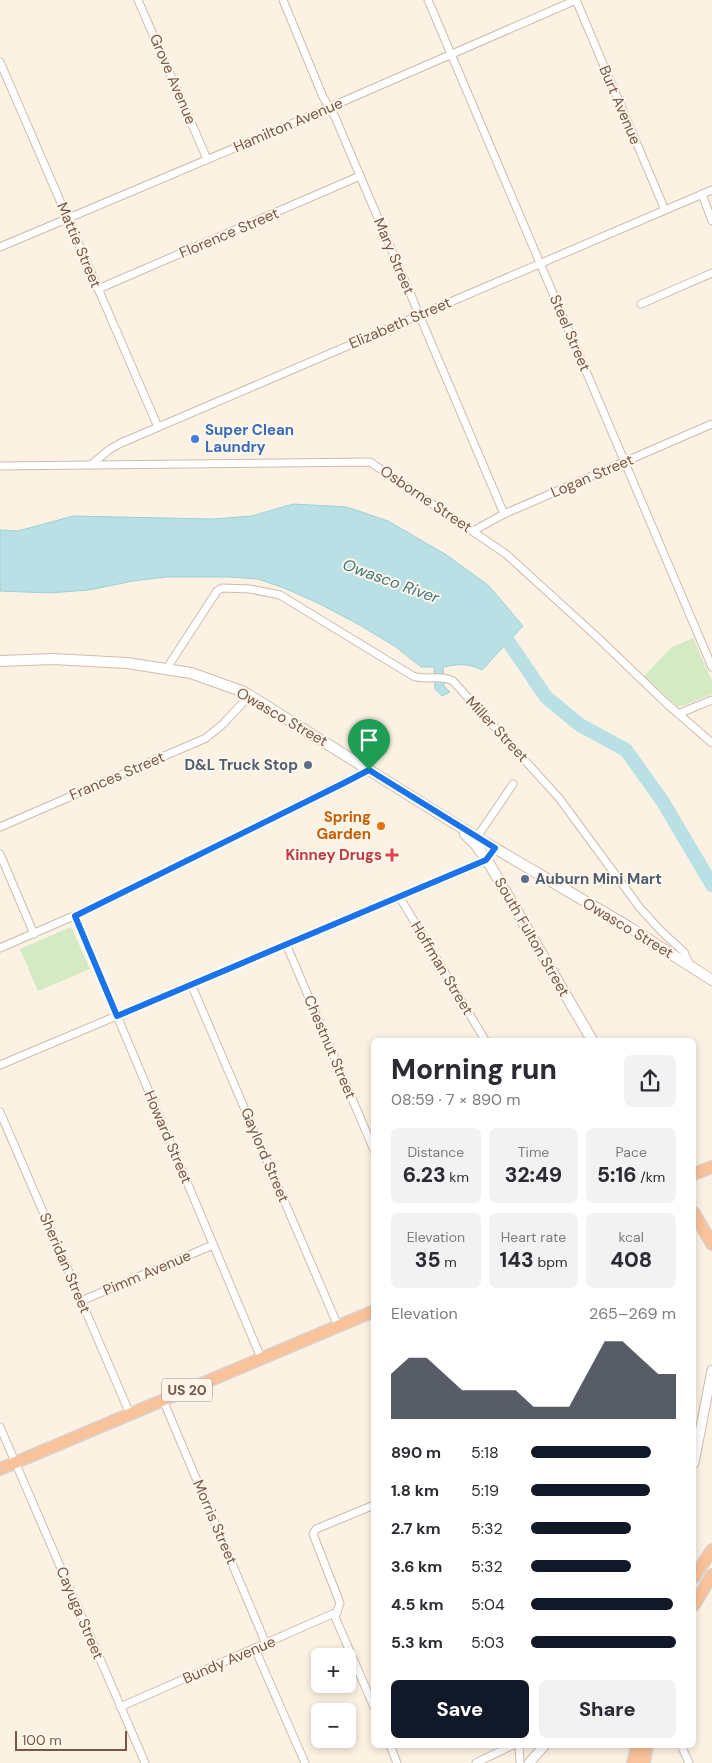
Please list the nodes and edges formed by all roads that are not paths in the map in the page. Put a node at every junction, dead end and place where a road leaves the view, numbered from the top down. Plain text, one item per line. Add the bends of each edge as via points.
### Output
1 (138, 0) edge
2 (282, 0) edge
3 (428, 0) edge
4 (576, 0) edge
5 (451, 54) junction
6 (0, 62) edge
7 (330, 107) junction
8 (207, 159) junction
9 (360, 176) junction
10 (712, 190) edge
11 (702, 194) junction
12 (665, 210) junction
13 (68, 218) junction
14 (712, 221) edge
15 (0, 247) edge
16 (540, 264) junction
17 (712, 273) edge
18 (98, 289) junction
19 (641, 304) dead end
20 (419, 315) junction
21 (712, 424) edge
22 (158, 427) junction
23 (625, 462) junction
24 (92, 464) junction
25 (0, 466) edge
26 (504, 514) junction
27 (472, 531) junction
28 (0, 661) edge
29 (712, 667) edge
30 (167, 668) junction
31 (250, 695) junction
32 (712, 700) edge
33 (678, 714) junction
34 (712, 742) edge
35 (369, 770) junction
36 (513, 784) dead end
37 (445, 817) junction
38 (0, 827) edge
39 (477, 837) junction
40 (495, 848) junction
41 (0, 854) edge
42 (486, 860) junction
43 (399, 896) junction
44 (75, 916) junction
45 (34, 934) junction
46 (286, 944) junction
47 (0, 948) edge
48 (690, 966) junction
49 (712, 980) edge
50 (191, 984) junction
51 (117, 1016) junction
52 (484, 1038) edge
53 (591, 1038) edge
54 (0, 1065) edge
55 (0, 1112) edge
56 (371, 1143) edge
57 (712, 1167) edge
58 (696, 1173) edge
59 (696, 1216) edge
60 (712, 1244) edge
61 (213, 1245) junction
62 (81, 1301) junction
63 (371, 1312) edge
64 (338, 1326) junction
65 (261, 1358) junction
66 (712, 1370) edge
67 (163, 1400) junction
68 (130, 1414) junction
69 (0, 1427) edge
70 (696, 1453) edge
71 (16, 1462) junction
72 (0, 1469) edge
73 (371, 1506) edge
74 (712, 1550) edge
75 (696, 1574) edge
76 (712, 1575) edge
77 (696, 1602) edge
78 (337, 1612) junction
79 (266, 1644) junction
80 (255, 1649) junction
81 (371, 1700) edge
82 (120, 1707) junction
83 (391, 1748) edge
84 (507, 1748) edge
85 (519, 1748) edge
86 (542, 1748) edge
87 (636, 1748) edge
88 (646, 1748) edge
89 (682, 1748) edge
90 (144, 1763) edge
91 (304, 1763) edge
92 (397, 1763) edge
93 (476, 1763) edge
94 (520, 1763) edge
95 (529, 1763) edge
96 (633, 1763) edge
97 (644, 1763) edge
98 (689, 1763) edge

1 - 8 street, Grove Avenue
2 - 7 street, Mary Street
3 - 5 street, Steel Street
4 - 5 street, Hamilton Avenue
4 - 12 street, Burt Avenue
5 - 7 street, Hamilton Avenue
5 - 16 street, Steel Street
6 - 13 street, Mattie Street
7 - 8 street, Hamilton Avenue
7 - 9 street, Mary Street
8 - 13 street, Hamilton Avenue
9 - 18 street, Florence Street
9 - 20 street, Mary Street
10 - 11 street, Elizabeth Street
11 - 12 street, Elizabeth Street
11 - 14 street
12 - 16 street, Elizabeth Street
13 - 15 street, Hamilton Avenue
13 - 18 street, Mattie Street
16 - 20 street, Elizabeth Street
16 - 23 street, Steel Street
17 - 19 street
18 - 22 street, Mattie Street
20 - 22 street, Elizabeth Street
20 - 26 street, Mary Street
21 - 23 street, Logan Street
22 - 24 street, Elizabeth Street via 121,443
23 - 26 street, Logan Street
23 - 29 street, Steel Street
24 - 25 street, Osborne Street
24 - 27 street, Osborne Street via 370,462
26 - 27 street, Logan Street
27 - 33 street, Osborne Street via 531,575
28 - 30 main road, Owasco Street via 80,660
30 - 31 main road, Owasco Street via 191,673
30 - 48 street, Miller Street via 222,588 261,591 285,597 413,676 448,678 559,798 636,902 684,952
31 - 35 main road, Owasco Street
31 - 38 street, Frances Street via 206,738
32 - 33 street
33 - 34 street, Osborne Street
35 - 37 main road, Owasco Street
35 - 44 street
36 - 39 street
37 - 39 main road, Owasco Street
37 - 42 main road, South Fulton Street via 476,845
39 - 40 main road, Owasco Street
40 - 42 main road
40 - 48 main road, Owasco Street
41 - 45 street
42 - 43 street
42 - 53 main road, South Fulton Street
43 - 46 street
43 - 52 street, Hoffman Street
44 - 45 street
44 - 51 street, Howard Street
45 - 47 street
46 - 50 street
46 - 56 street, Chestnut Street
48 - 49 main road, Owasco Street
50 - 51 street
50 - 64 street, Gaylord Street
51 - 54 street
51 - 61 street, Howard Street
55 - 62 street, Sheridan Street
57 - 58 highway
59 - 60 highway
61 - 62 street, Pimm Avenue
61 - 65 street, Howard Street
62 - 68 street, Sheridan Street
63 - 64 highway, US 20
64 - 65 highway, US 20
65 - 67 highway, US 20
66 - 70 street
67 - 68 highway, US 20
67 - 79 street, Morris Street
68 - 71 highway, US 20
69 - 71 street, Cayuga Street
71 - 72 highway, US 20
71 - 82 street, Cayuga Street
73 - 78 street via 316,1529 313,1534 340,1603
74 - 75 highway
76 - 77 highway
78 - 79 street, Bundy Avenue
78 - 81 street via 335,1616
79 - 80 street, Bundy Avenue
80 - 82 street, Bundy Avenue
80 - 91 street
82 - 90 street, Cayuga Street
83 - 92 street
84 - 93 street
85 - 94 street
86 - 95 street
87 - 96 highway
88 - 97 highway
89 - 98 street

